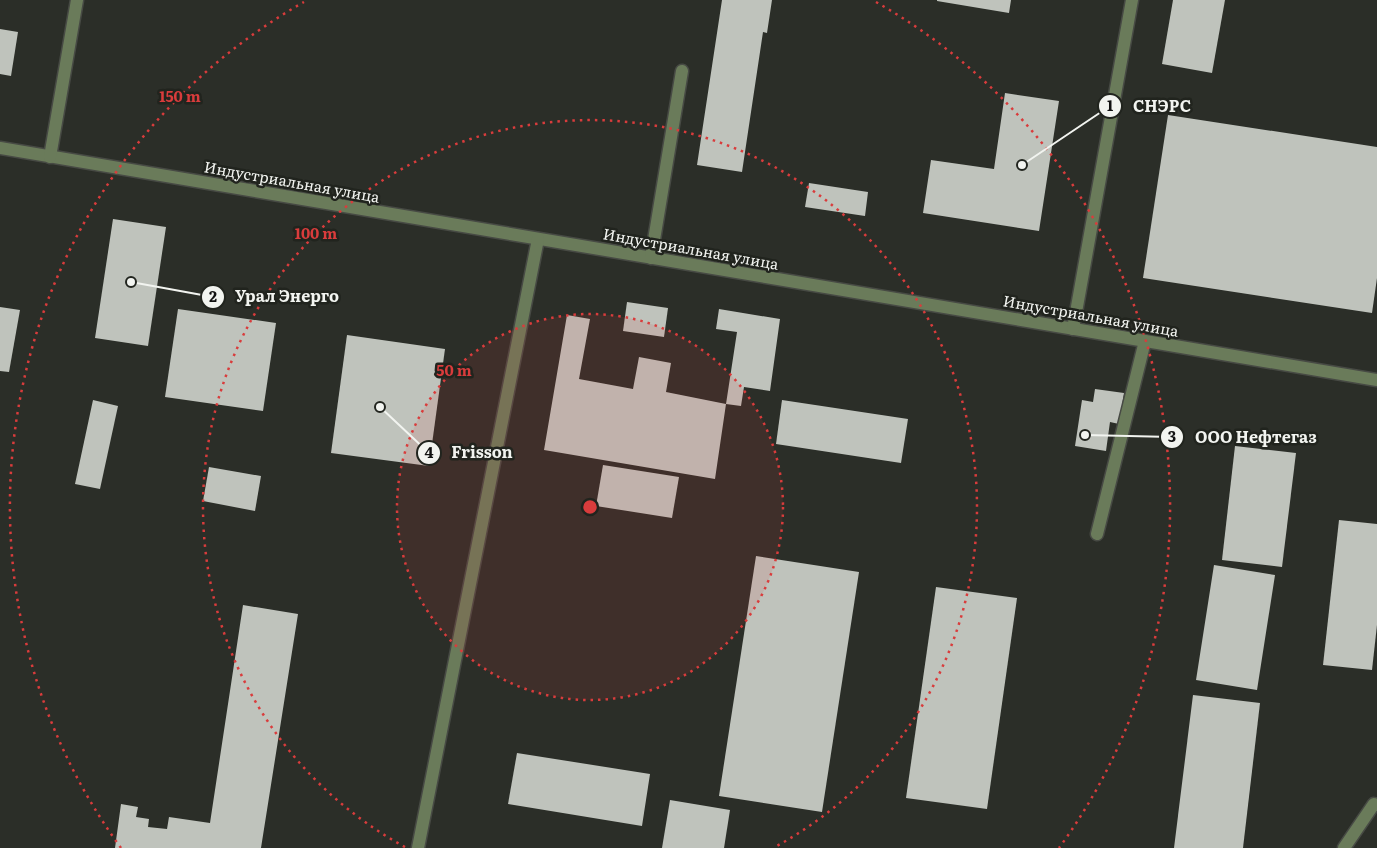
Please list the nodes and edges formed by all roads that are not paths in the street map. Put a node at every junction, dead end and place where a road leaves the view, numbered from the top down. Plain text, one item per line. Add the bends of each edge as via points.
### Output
1 (77, 0) edge
2 (1132, 0) edge
3 (682, 71) dead end
4 (0, 148) edge
5 (50, 156) junction
6 (538, 239) junction
7 (651, 258) junction
8 (1073, 328) junction
9 (1145, 341) junction
10 (1377, 380) edge
11 (1097, 534) dead end
12 (1377, 805) edge
13 (418, 848) edge
14 (1344, 848) edge

1 - 5 street
2 - 8 street
3 - 7 street
4 - 5 street, Индустриальная улица
5 - 6 street, Индустриальная улица
6 - 7 street, Индустриальная улица
6 - 13 street
7 - 8 street, Индустриальная улица
8 - 9 street, Индустриальная улица
9 - 10 street, Индустриальная улица
9 - 11 street
12 - 14 street via 1374,804

